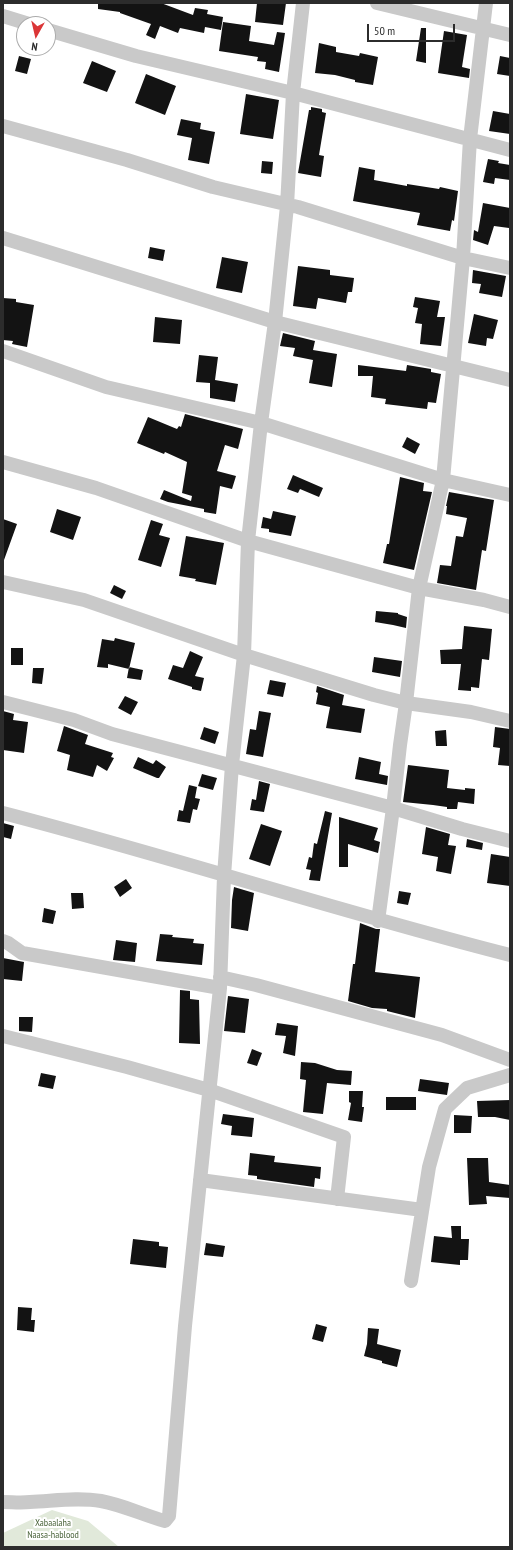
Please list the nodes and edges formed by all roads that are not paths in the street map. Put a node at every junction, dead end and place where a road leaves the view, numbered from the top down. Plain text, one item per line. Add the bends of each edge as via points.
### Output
1 (303, 3) edge
2 (377, 3) edge
3 (486, 3) edge
4 (3, 16) edge
5 (16, 20) edge
6 (484, 28) junction
7 (56, 32) edge
8 (510, 35) edge
9 (293, 93) junction
10 (3, 126) edge
11 (470, 139) junction
12 (510, 150) edge
13 (287, 206) junction
14 (3, 238) edge
15 (463, 258) junction
16 (510, 268) edge
17 (274, 322) junction
18 (3, 351) edge
19 (453, 367) junction
20 (510, 380) edge
21 (261, 423) junction
22 (3, 462) edge
23 (443, 480) junction
24 (510, 495) edge
25 (248, 541) junction
26 (3, 582) edge
27 (419, 588) junction
28 (510, 607) edge
29 (244, 655) junction
30 (3, 702) edge
31 (406, 703) junction
32 (510, 721) edge
33 (232, 765) junction
34 (393, 808) junction
35 (3, 812) edge
36 (510, 841) edge
37 (224, 876) junction
38 (378, 920) junction
39 (3, 942) edge
40 (510, 955) edge
41 (220, 982) junction
42 (3, 1036) edge
43 (510, 1060) edge
44 (510, 1075) edge
45 (209, 1090) junction
46 (200, 1180) junction
47 (337, 1199) junction
48 (422, 1210) junction
49 (411, 1281) dead end
50 (3, 1502) edge

1 - 9 street
2 - 6 street
3 - 6 street
4 - 5 street
6 - 8 street
6 - 11 street
7 - 9 street via 136,56
9 - 11 street
9 - 13 street
10 - 13 street via 127,160 213,188
11 - 12 street
11 - 15 street
13 - 15 street via 298,207
13 - 17 street
14 - 17 street
15 - 16 street
15 - 19 street
17 - 19 street
17 - 21 street
18 - 21 street via 106,386
19 - 20 street
19 - 23 street
21 - 23 street
21 - 25 street
22 - 25 street via 96,488
23 - 24 street
23 - 27 street
25 - 27 street
25 - 29 street
26 - 29 street via 84,600
27 - 28 street
27 - 31 street
29 - 31 street
29 - 33 street
30 - 33 street
31 - 32 street via 471,712
31 - 34 street
33 - 34 street
33 - 37 street
34 - 36 street
34 - 38 street
35 - 37 street
37 - 38 street
37 - 41 street
38 - 40 street
39 - 41 street via 22,953
41 - 43 street via 256,985 442,1035
41 - 45 street
42 - 45 street
44 - 48 street via 467,1088 445,1109 429,1168
45 - 46 street
45 - 47 street via 344,1137
46 - 47 street
46 - 50 street via 169,1516 165,1521 100,1501 74,1499 28,1503
47 - 48 street
48 - 49 street

